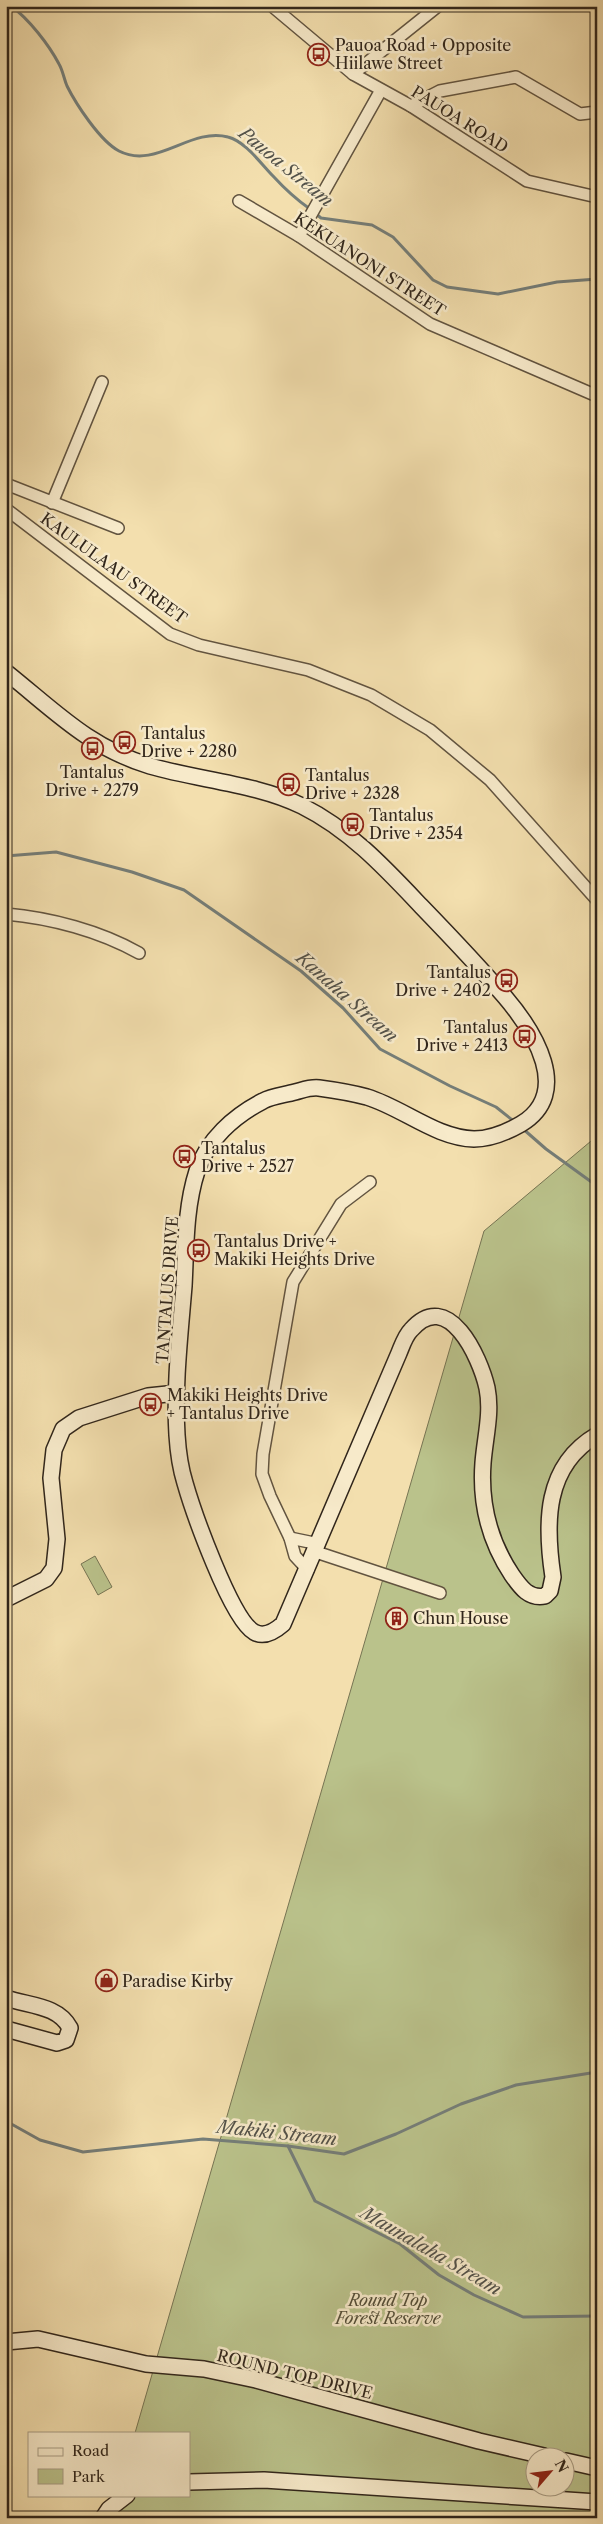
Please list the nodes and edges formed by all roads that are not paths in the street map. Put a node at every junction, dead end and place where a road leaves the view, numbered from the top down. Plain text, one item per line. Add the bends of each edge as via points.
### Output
1 (272, 6) edge
2 (438, 6) edge
3 (353, 74) junction
4 (381, 90) junction
5 (411, 106) junction
6 (597, 112) edge
7 (597, 197) edge
8 (239, 201) dead end
9 (299, 236) junction
10 (102, 382) dead end
11 (597, 396) edge
12 (6, 484) edge
13 (52, 503) junction
14 (6, 508) edge
15 (118, 528) dead end
16 (6, 672) edge
17 (597, 900) edge
18 (6, 914) edge
19 (139, 953) dead end
20 (370, 1182) dead end
21 (177, 1393) junction
22 (597, 1435) edge
23 (290, 1538) junction
24 (318, 1548) junction
25 (308, 1570) junction
26 (440, 1593) dead end
27 (6, 1599) edge
28 (6, 1998) edge
29 (6, 2029) edge
30 (6, 2342) edge
31 (526, 2452) edge
32 (576, 2463) edge
33 (597, 2468) edge
34 (190, 2482) edge
35 (126, 2496) edge
36 (597, 2502) edge
37 (103, 2518) edge

1 - 3 street, PAUOA ROAD
2 - 3 street
3 - 4 street, PAUOA ROAD
4 - 5 street, PAUOA ROAD
4 - 9 street
5 - 6 street via 440,91 516,77 580,114
5 - 7 street, PAUOA ROAD via 527,180
8 - 9 street, KEKUANONI STREET
9 - 11 street, KEKUANONI STREET via 430,324
10 - 13 street
12 - 13 street
13 - 15 street
14 - 17 street, KAULULAAU STREET via 170,634 199,645 308,670 371,694 430,730 490,780
16 - 21 street, TANTALUS DRIVE via 64,722 113,751 146,765 285,799 336,827 384,866 506,997 529,1029 543,1058 545,1090 537,1113 519,1126 492,1137 461,1138 369,1098 314,1087 265,1100 221,1130 197,1171 188,1220
18 - 19 street via 72,926
20 - 23 street via 341,1204 294,1282 290,1296 262,1474
21 - 25 street, TANTALUS DRIVE via 179,1459 185,1484 224,1587 252,1631 267,1634 284,1624
21 - 27 street via 148,1396 79,1418 62,1429 54,1450 51,1478 57,1539 54,1568 46,1579
22 - 24 street, TANTALUS DRIVE via 583,1445 567,1464 550,1499 548,1522 552,1586 545,1596 533,1596 525,1592 506,1566 486,1516 483,1464 490,1409 482,1371 474,1352 452,1322 441,1317 425,1318 409,1331
23 - 24 street
23 - 25 street via 295,1556
24 - 25 street, TANTALUS DRIVE
24 - 26 street
28 - 29 street via 53,2011 70,2028 66,2040 58,2043
30 - 31 street, ROUND TOP DRIVE via 38,2339 146,2364 204,2369 248,2378
32 - 33 street
34 - 36 street via 264,2480
35 - 37 street

